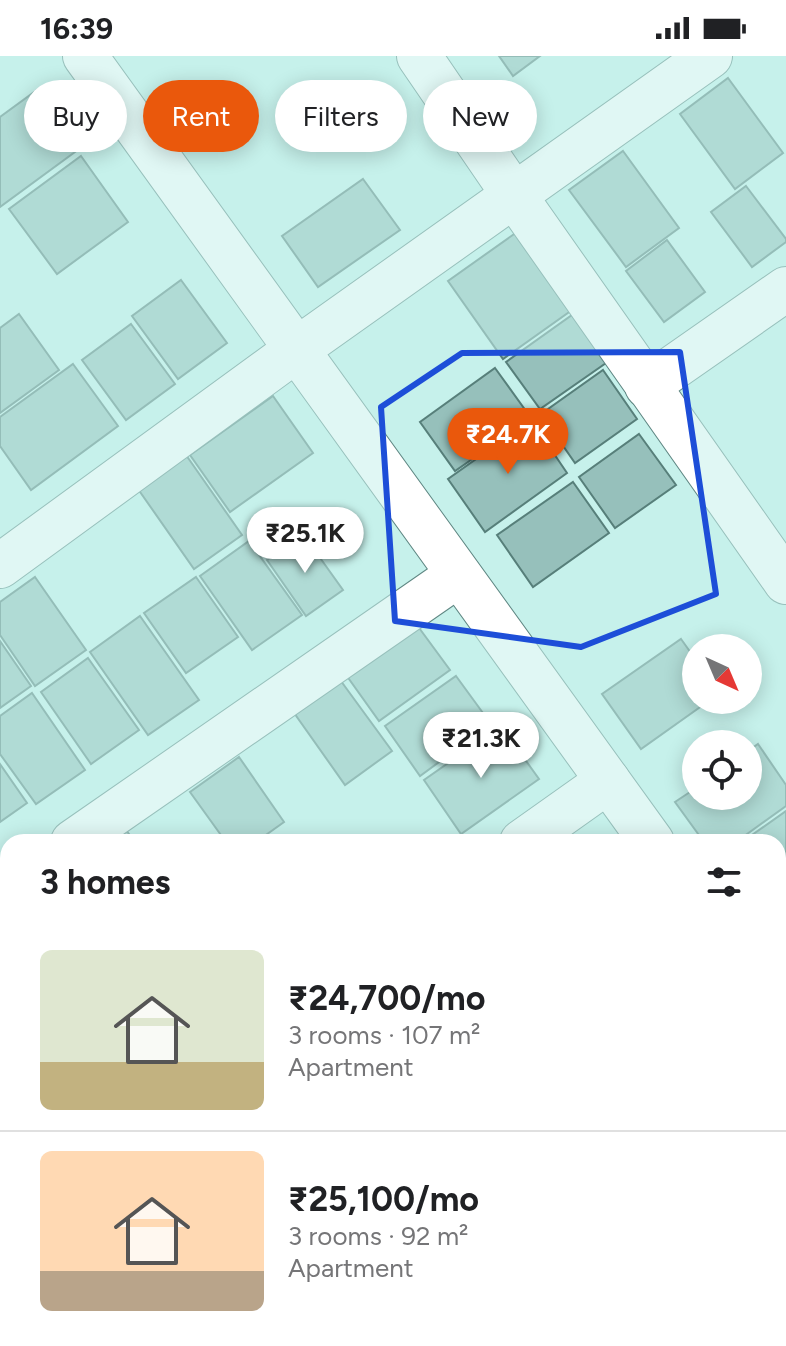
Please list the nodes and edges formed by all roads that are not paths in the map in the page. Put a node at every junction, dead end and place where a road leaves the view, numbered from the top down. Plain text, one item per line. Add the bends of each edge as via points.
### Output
1 (85, 56) edge
2 (419, 56) edge
3 (710, 56) edge
4 (514, 195) junction
5 (786, 289) edge
6 (296, 350) junction
7 (647, 386) junction
8 (5, 551) edge
9 (458, 575) junction
10 (786, 582) edge
11 (608, 781) junction
12 (85, 834) edge
13 (533, 834) edge
14 (646, 834) edge

1 - 6 street
2 - 4 street
3 - 4 street
4 - 6 street
4 - 7 street
5 - 7 street
6 - 8 street
6 - 9 street
7 - 10 street
9 - 11 street
9 - 12 street
11 - 13 street
11 - 14 street

